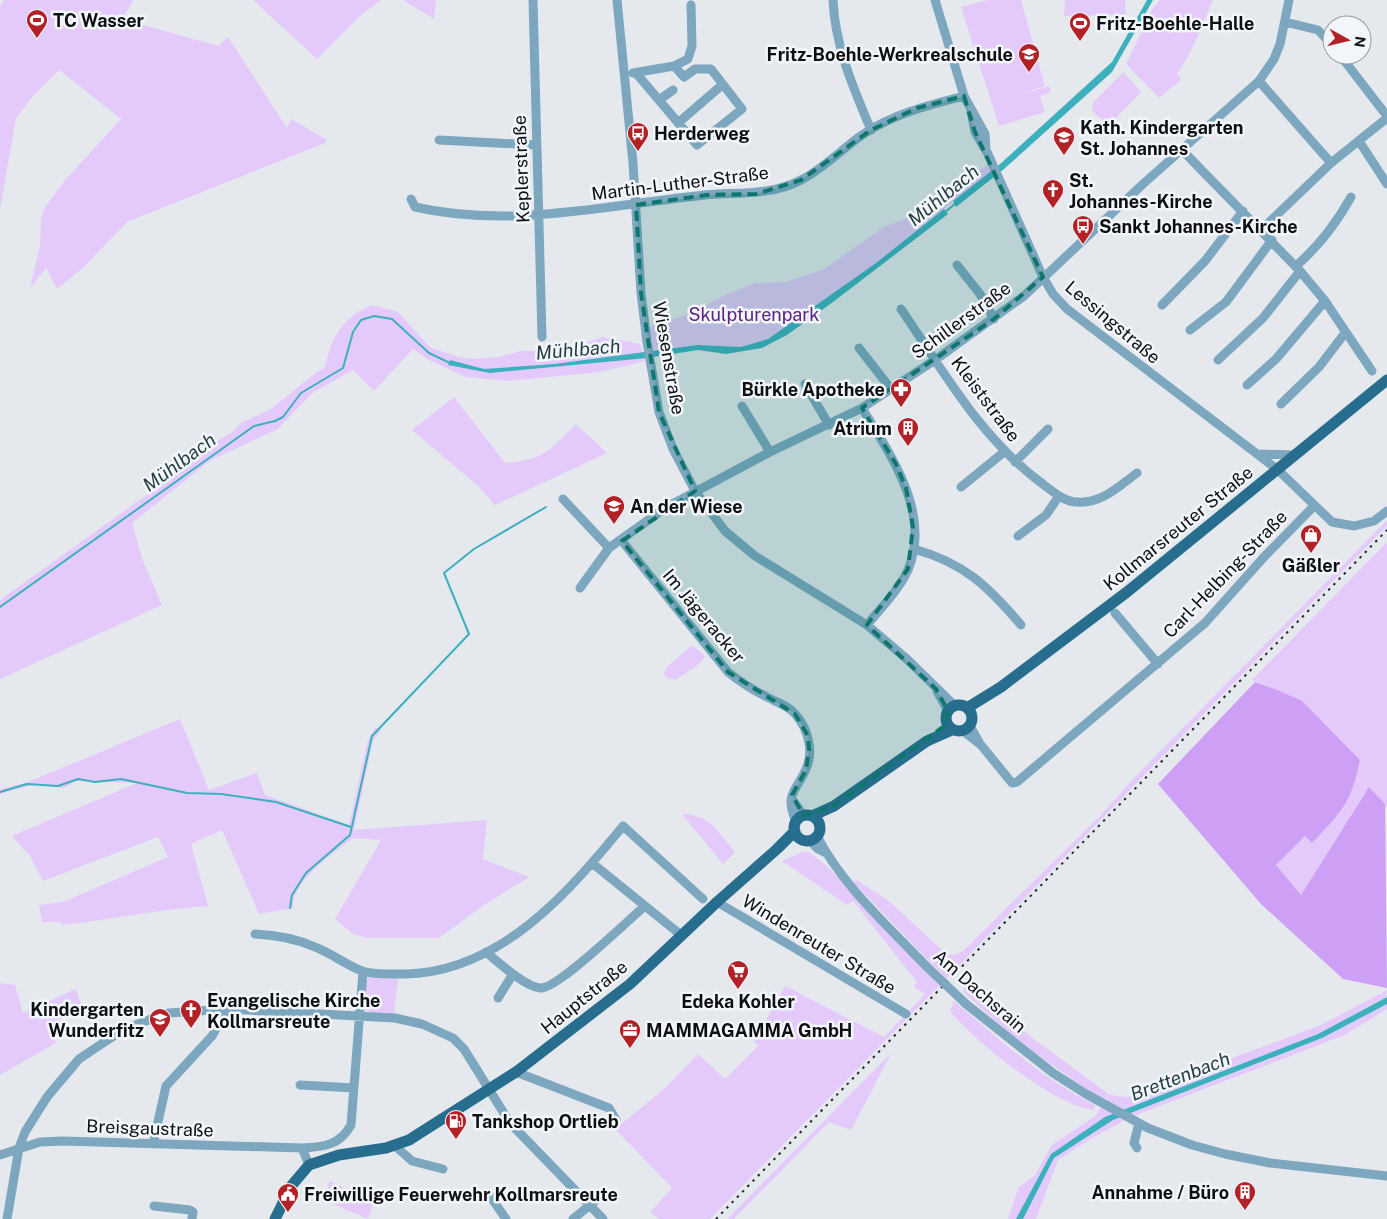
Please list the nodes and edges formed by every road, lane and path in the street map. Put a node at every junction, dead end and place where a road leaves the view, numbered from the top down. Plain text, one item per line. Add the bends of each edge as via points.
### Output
1 (533, 0) edge
2 (617, 0) edge
3 (833, 0) edge
4 (935, 0) edge
5 (1289, 0) edge
6 (691, 5) dead end
7 (1285, 22) junction
8 (1322, 34) edge
9 (1348, 65) edge
10 (674, 66) junction
11 (636, 73) junction
12 (625, 75) junction
13 (1259, 81) junction
14 (722, 85) junction
15 (673, 90) dead end
16 (964, 96) junction
17 (659, 100) junction
18 (1387, 117) edge
19 (678, 122) junction
20 (871, 130) junction
21 (439, 140) dead end
22 (1359, 141) junction
23 (536, 145) junction
24 (1181, 149) junction
25 (1331, 163) junction
26 (1387, 184) edge
27 (1351, 197) dead end
28 (411, 200) dead end
29 (636, 205) junction
30 (1243, 211) junction
31 (538, 216) junction
32 (1261, 230) junction
33 (1272, 240) junction
34 (958, 265) dead end
35 (1298, 269) junction
36 (1043, 277) junction
37 (1325, 301) junction
38 (1162, 305) dead end
39 (901, 309) dead end
40 (994, 319) junction
41 (1190, 330) dead end
42 (1345, 333) junction
43 (542, 337) dead end
44 (859, 348) dead end
45 (935, 360) junction
46 (1218, 360) dead end
47 (1372, 371) dead end
48 (1387, 380) edge
49 (805, 384) dead end
50 (1247, 385) dead end
51 (891, 389) junction
52 (1282, 404) dead end
53 (742, 406) dead end
54 (862, 408) junction
55 (830, 425) junction
56 (1048, 429) dead end
57 (770, 452) junction
58 (1004, 452) junction
59 (1255, 453) junction
60 (1295, 455) junction
61 (1015, 462) junction
62 (1278, 470) junction
63 (1137, 473) dead end
64 (961, 487) dead end
65 (695, 491) junction
66 (1059, 496) junction
67 (563, 499) dead end
68 (1314, 506) junction
69 (1387, 511) edge
70 (1018, 536) dead end
71 (622, 541) junction
72 (609, 548) junction
73 (914, 549) junction
74 (580, 588) dead end
75 (1115, 613) dead end
76 (1021, 624) dead end
77 (867, 625) junction
78 (1158, 664) junction
79 (951, 708) junction
80 (969, 711) junction
81 (958, 728) junction
82 (806, 828) junction
83 (592, 864) junction
84 (702, 899) dead end
85 (717, 902) junction
86 (644, 906) junction
87 (256, 934) dead end
88 (681, 935) junction
89 (486, 952) junction
90 (363, 971) junction
91 (513, 974) junction
92 (498, 998) dead end
93 (227, 1009) junction
94 (906, 1014) dead end
95 (359, 1016) junction
96 (516, 1072) junction
97 (300, 1085) dead end
98 (354, 1088) junction
99 (490, 1091) junction
100 (616, 1120) dead end
101 (1139, 1123) junction
102 (336, 1143) junction
103 (153, 1144) junction
104 (394, 1145) junction
105 (19, 1148) junction
106 (302, 1148) junction
107 (1137, 1148) dead end
108 (339, 1154) junction
109 (0, 1155) edge
110 (309, 1165) junction
111 (443, 1169) dead end
112 (1387, 1176) edge
113 (490, 1196) dead end
114 (600, 1196) dead end
115 (590, 1205) junction
116 (154, 1206) dead end
117 (7, 1219) edge
118 (192, 1219) edge
119 (275, 1219) edge
120 (506, 1219) edge
121 (572, 1219) edge
122 (603, 1219) edge

1 - 23 street, Keplerstraße
2 - 12 street, Wiesenstraße
3 - 20 street via 837,41
4 - 16 street, Lessingstraße
5 - 7 street, Schillerstraße
6 - 10 street via 692,52 688,59
7 - 8 street via 1318,30
7 - 13 street, Schillerstraße via 1274,59
9 - 18 street
10 - 11 street
10 - 14 street via 684,78 696,69 710,69
11 - 12 street
11 - 17 street
12 - 29 street, Wiesenstraße
13 - 24 street, Schillerstraße
13 - 25 street
14 - 19 street
14 - 19 street via 742,109 698,146
15 - 17 street
16 - 20 street, Martin-Luther-Straße via 917,108
16 - 36 street, Lessingstraße via 985,134 986,150
17 - 19 street
18 - 22 street
20 - 29 street, Martin-Luther-Straße via 797,182 756,194 706,195
21 - 23 street
22 - 25 street
22 - 26 street
23 - 31 street, Keplerstraße
24 - 30 street
24 - 36 street, Schillerstraße
25 - 32 street
27 - 35 street via 1339,219
28 - 31 street, Martin-Luther-Straße via 415,207 444,214
29 - 31 street, Martin-Luther-Straße
29 - 65 street, Wiesenstraße via 641,293 659,412 673,450
30 - 32 street
30 - 38 street via 1205,261
31 - 43 street, Keplerstraße
32 - 33 street
33 - 35 street
33 - 41 street via 1226,302
34 - 40 street
35 - 37 street
35 - 46 street via 1263,318
36 - 40 street, Schillerstraße
36 - 59 street, Lessingstraße via 1070,312
37 - 42 street
37 - 50 street via 1276,359
39 - 45 street, Kleiststraße
40 - 45 street, Schillerstraße
42 - 47 street
42 - 52 street via 1319,368
44 - 51 street
45 - 51 street, Schillerstraße
45 - 58 street, Kleiststraße via 968,409
48 - 60 main road, Kollmarsreuter Straße
49 - 55 street
51 - 54 street, Schillerstraße
53 - 57 street
54 - 55 street, Schillerstraße
54 - 73 street via 896,464 906,488
55 - 57 street, Schillerstraße
56 - 61 street
57 - 65 street, Schillerstraße
58 - 61 street, Kleiststraße
58 - 64 street
59 - 60 street
59 - 62 street, Lessingstraße
60 - 62 main road, Kollmarsreuter Straße
61 - 66 street, Kleiststraße
62 - 68 street, Carl-Helbing-Straße
62 - 80 main road, Kollmarsreuter Straße via 1097,615
63 - 66 street, Kleiststraße via 1104,498 1075,503
65 - 71 street, Schillerstraße via 665,508
65 - 77 street, Wiesenstraße via 725,531 748,551
66 - 70 street via 1046,516
67 - 72 street
68 - 69 street, Carl-Helbing-Straße via 1332,522 1346,525 1374,521
68 - 78 street, Carl-Helbing-Straße via 1205,623
71 - 72 street, Schillerstraße
71 - 82 street, Im Jägeracker via 728,672 740,682 783,704 800,720 808,736 809,758 806,770 793,790 792,799
72 - 74 street, Schillerstraße
73 - 76 street via 941,556 967,572 991,591
73 - 77 street via 905,576
75 - 78 street, Carl-Helbing-Straße
77 - 79 street, Wiesenstraße via 908,660
78 - 81 street, Carl-Helbing-Straße via 1016,782 1012,783 980,745
79 - 80 main road
79 - 81 main road
80 - 81 main road
81 - 82 main road via 931,738
82 - 85 main road, Hauptstraße
82 - 101 street, Am Dachsrain, bridge via 818,849 826,853 848,883 966,1004 1053,1073
83 - 84 street via 623,826
83 - 86 street
83 - 89 street via 541,915 515,936
85 - 88 main road, Hauptstraße
85 - 94 street, Windenreuter Straße
86 - 88 street
86 - 91 street via 582,962 547,988 538,989
87 - 90 street via 282,936 314,946
88 - 96 main road, Hauptstraße via 630,984
89 - 90 street via 456,966 426,974
89 - 91 street
90 - 95 street
91 - 92 street
93 - 95 street
93 - 103 street via 212,1036 166,1086
93 - 105 street via 169,1013 122,1031 101,1044 79,1059 60,1080 25,1132
95 - 98 street
95 - 99 street via 407,1021 453,1038 464,1049
96 - 99 main road, Hauptstraße
96 - 100 street via 609,1108
97 - 98 street
98 - 102 street via 351,1124
99 - 104 main road, Hauptstraße via 430,1128
99 - 115 street via 516,1130
101 - 107 street via 1134,1143
101 - 112 street, Am Dachsrain via 1192,1145 1225,1154 1270,1163
102 - 106 street, Breisgaustraße
102 - 108 street
103 - 105 street, Breisgaustraße via 63,1141 40,1142
103 - 106 street, Breisgaustraße
104 - 108 main road, Hauptstraße
104 - 111 street via 405,1158
105 - 109 street, Breisgaustraße
105 - 117 street
106 - 110 street
108 - 110 main road, Hauptstraße
110 - 119 main road, Hauptstraße via 292,1185
113 - 120 street
114 - 115 street
115 - 121 street
115 - 122 street
116 - 118 street via 190,1210

